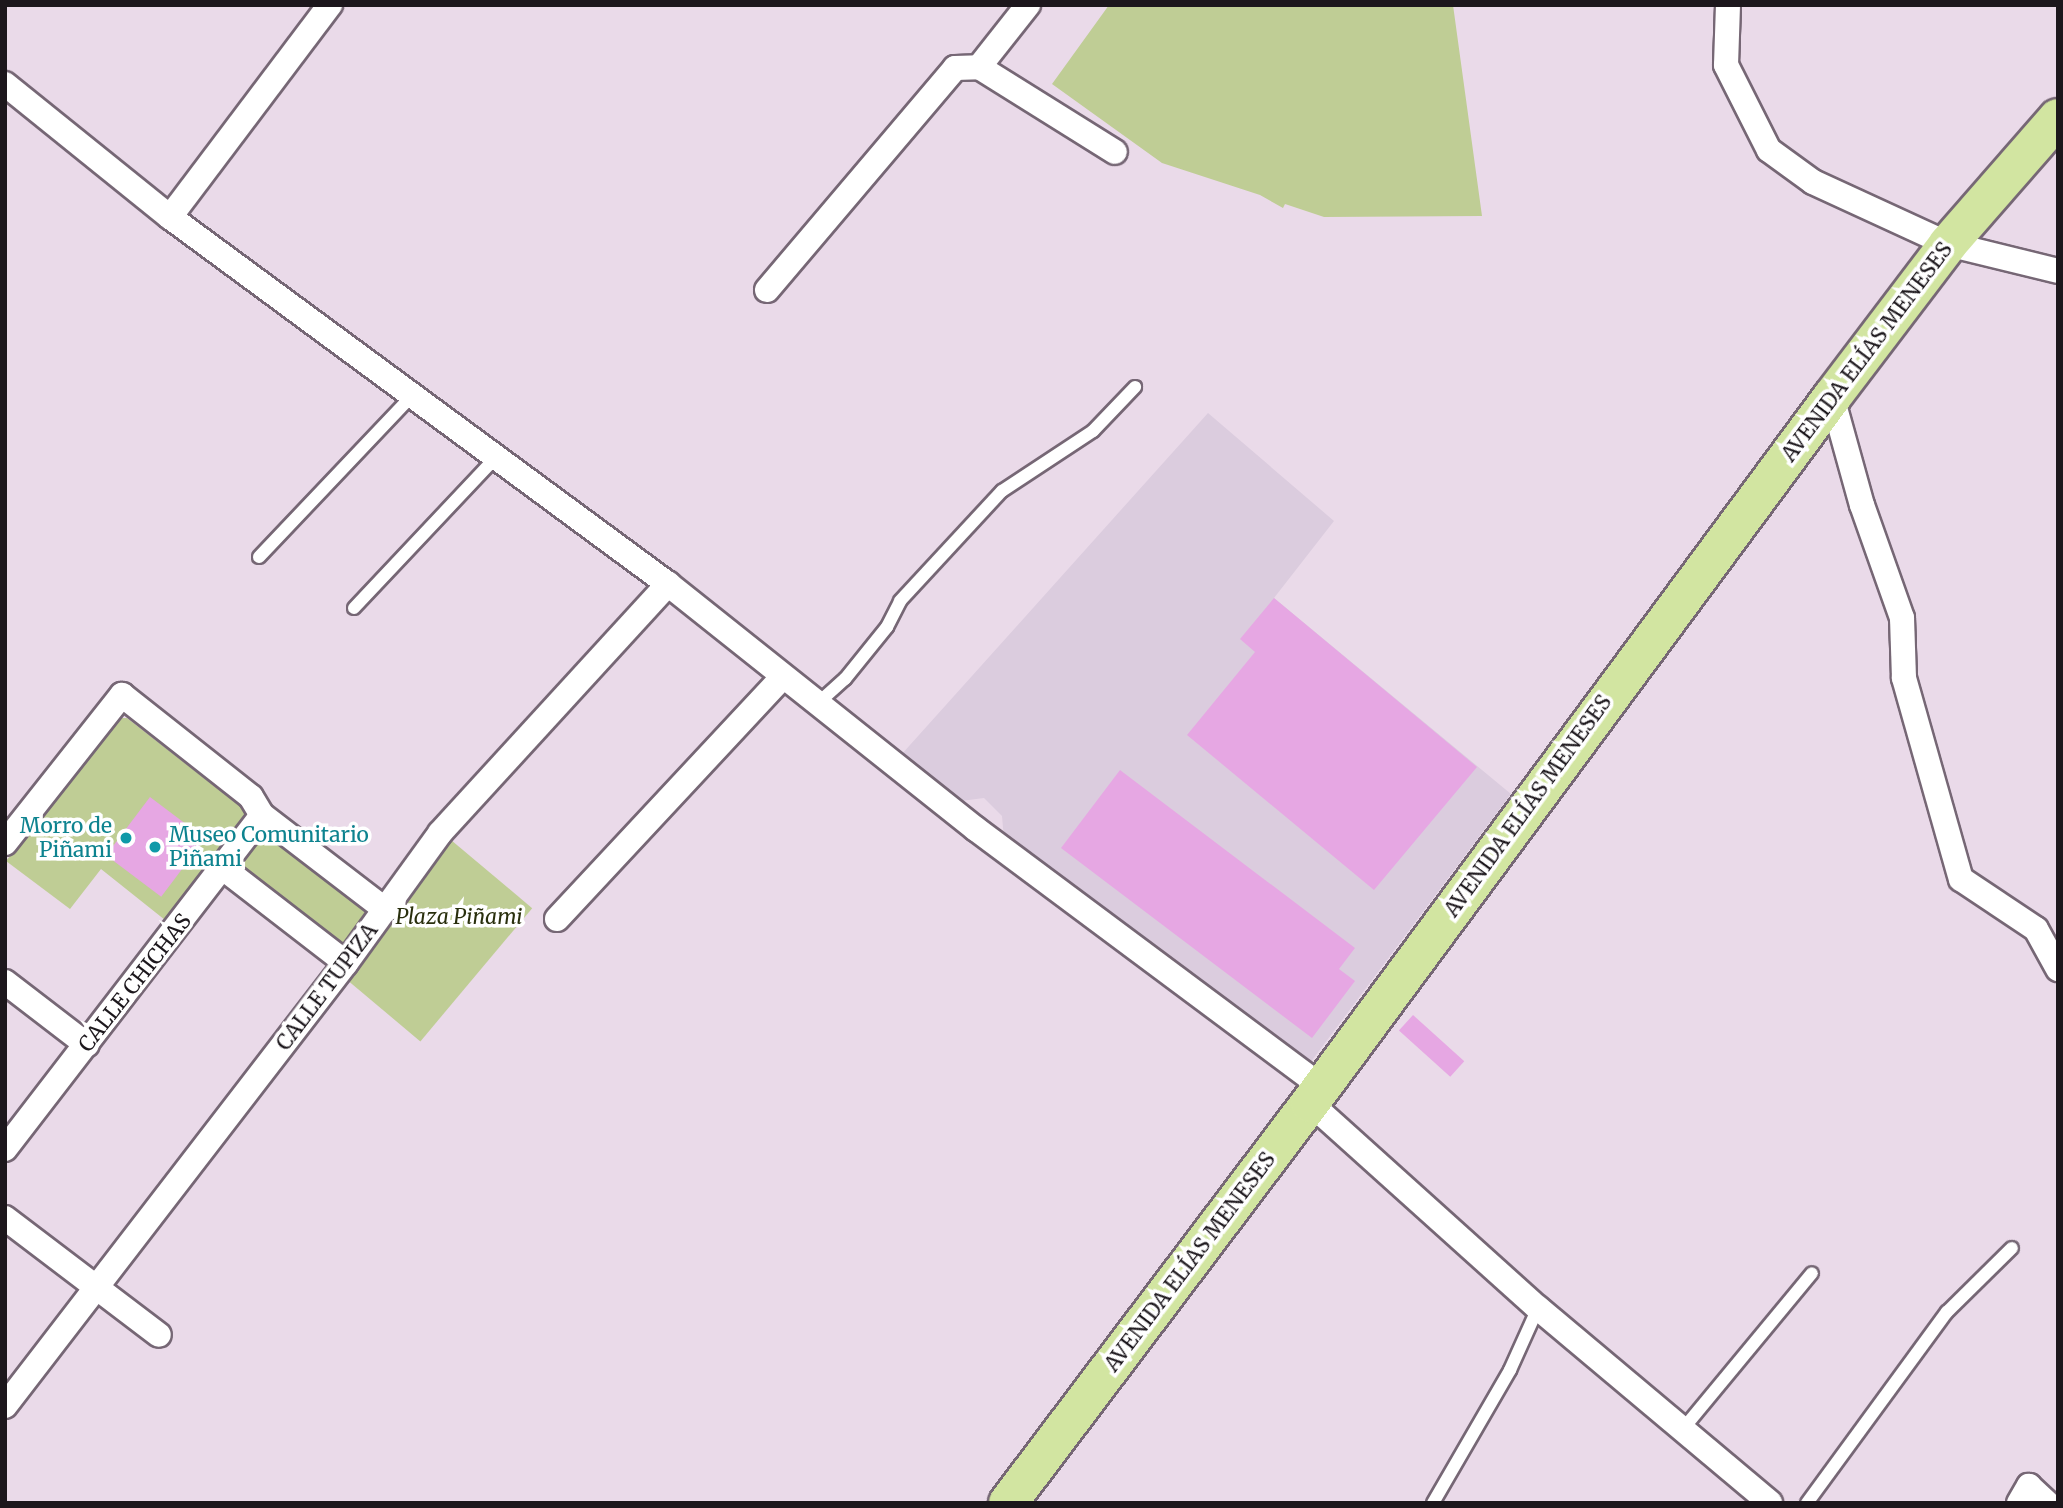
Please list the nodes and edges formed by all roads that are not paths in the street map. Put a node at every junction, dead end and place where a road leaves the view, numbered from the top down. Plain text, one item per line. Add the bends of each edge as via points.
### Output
1 (330, 5) edge
2 (1028, 5) edge
3 (1728, 5) edge
4 (979, 67) junction
5 (5, 84) edge
6 (2058, 118) edge
7 (1115, 152) dead end
8 (170, 218) junction
9 (1948, 244) junction
10 (2058, 271) edge
11 (767, 290) dead end
12 (1135, 387) dead end
13 (412, 396) junction
14 (1832, 397) junction
15 (497, 456) junction
16 (258, 558) dead end
17 (668, 584) junction
18 (354, 608) dead end
19 (783, 677) junction
20 (817, 705) junction
21 (262, 815) junction
22 (5, 843) edge
23 (223, 868) junction
24 (386, 910) junction
25 (557, 919) dead end
26 (346, 963) junction
27 (2058, 969) edge
28 (5, 982) edge
29 (87, 1045) junction
30 (1316, 1095) junction
31 (5, 1149) edge
32 (5, 1217) edge
33 (2012, 1248) dead end
34 (1812, 1273) dead end
35 (96, 1287) junction
36 (1538, 1308) junction
37 (159, 1335) dead end
38 (5, 1406) edge
39 (1683, 1429) junction
40 (1008, 1503) edge
41 (1433, 1503) edge
42 (1770, 1503) edge
43 (1807, 1503) edge
44 (2019, 1503) edge
45 (2047, 1503) edge

1 - 8 street
2 - 4 street
3 - 9 street via 1726,65 1769,150 1813,182
4 - 7 street
4 - 11 street via 955,68
5 - 8 street
6 - 9 main road, AVENIDA ELÍAS MENESES
8 - 13 street
9 - 10 street
9 - 14 main road, AVENIDA ELÍAS MENESES
12 - 20 lane via 1093,432 1002,491 900,601 887,627 845,680
13 - 15 street
13 - 16 lane
14 - 27 street via 1862,505 1902,618 1905,678 1961,879 2036,929
14 - 30 main road, AVENIDA ELÍAS MENESES
15 - 17 street
15 - 18 lane
17 - 19 street
17 - 24 street, CALLE TUPIZA via 440,833
19 - 20 street
19 - 25 street
20 - 30 street
21 - 22 street via 251,797 122,695
21 - 23 street, CALLE CHICHAS
21 - 24 street
23 - 26 street
23 - 29 street, CALLE CHICHAS
24 - 26 street, CALLE TUPIZA
26 - 35 street, CALLE TUPIZA
28 - 29 street
29 - 31 street, CALLE CHICHAS
30 - 36 street
30 - 40 main road, AVENIDA ELÍAS MENESES
32 - 35 street
33 - 43 lane via 1947,1312
34 - 39 lane
35 - 37 street
35 - 38 street, CALLE TUPIZA
36 - 39 street
36 - 41 lane via 1510,1370
39 - 42 street
44 - 45 street via 2029,1486

